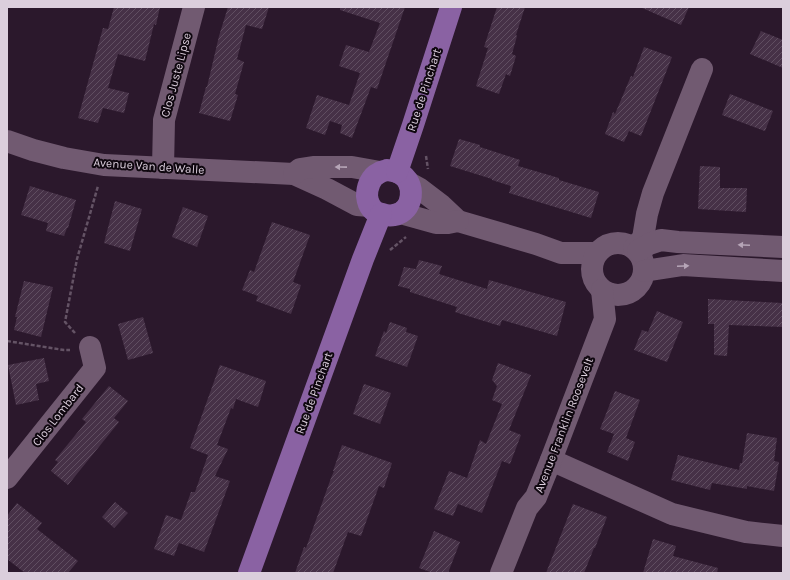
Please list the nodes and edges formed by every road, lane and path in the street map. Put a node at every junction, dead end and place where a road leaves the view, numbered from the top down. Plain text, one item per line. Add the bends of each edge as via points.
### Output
1 (194, 7) edge
2 (452, 7) edge
3 (702, 69) dead end
4 (7, 141) edge
5 (104, 165) junction
6 (163, 168) junction
7 (294, 174) junction
8 (395, 176) junction
9 (384, 211) junction
10 (647, 211) junction
11 (458, 221) junction
12 (661, 240) junction
13 (783, 247) edge
14 (634, 253) junction
15 (783, 271) edge
16 (597, 272) junction
17 (626, 294) junction
18 (605, 319) junction
19 (7, 341) edge
20 (90, 347) junction
21 (551, 460) junction
22 (7, 478) edge
23 (783, 536) edge
24 (249, 573) edge
25 (501, 573) edge

1 - 6 street, Clos Juste Lipse via 164,120
2 - 8 main road, Rue de Pinchart
3 - 10 street
4 - 5 street, Avenue Van de Walle via 64,158
5 - 6 street, Avenue Van de Walle
5 - 20 path via 77,259 65,322
6 - 7 street, Avenue Van de Walle
8 -> 7 street, Avenue Van de Walle via 352,168 313,167 300,169
7 - 9 street, Avenue Van de Walle via 358,205
8 - 9 main road via 411,189 411,199 407,207
8 - 9 main road via 373,177 368,188 368,197
8 - 11 street via 420,190
9 - 11 street, Avenue Van de Walle via 436,223 448,224
9 - 24 main road, Rue de Pinchart via 363,259
10 - 12 street
10 - 14 street via 642,238
11 - 16 street via 561,253 576,266
13 -> 12 street
12 - 14 street
14 -> 15 street via 683,265
14 - 16 street via 613,242 607,244 601,248
14 - 17 street via 643,278 639,285
16 - 17 street via 608,293
16 - 18 street, Avenue Franklin Roosevelt
17 - 18 street, Avenue Franklin Roosevelt
18 - 21 street, Avenue Franklin Roosevelt
19 - 20 path via 64,350
20 - 22 street, Clos Lombard via 95,368
21 - 23 street via 672,514 746,532
21 - 25 street, Avenue Franklin Roosevelt via 536,497 527,508

